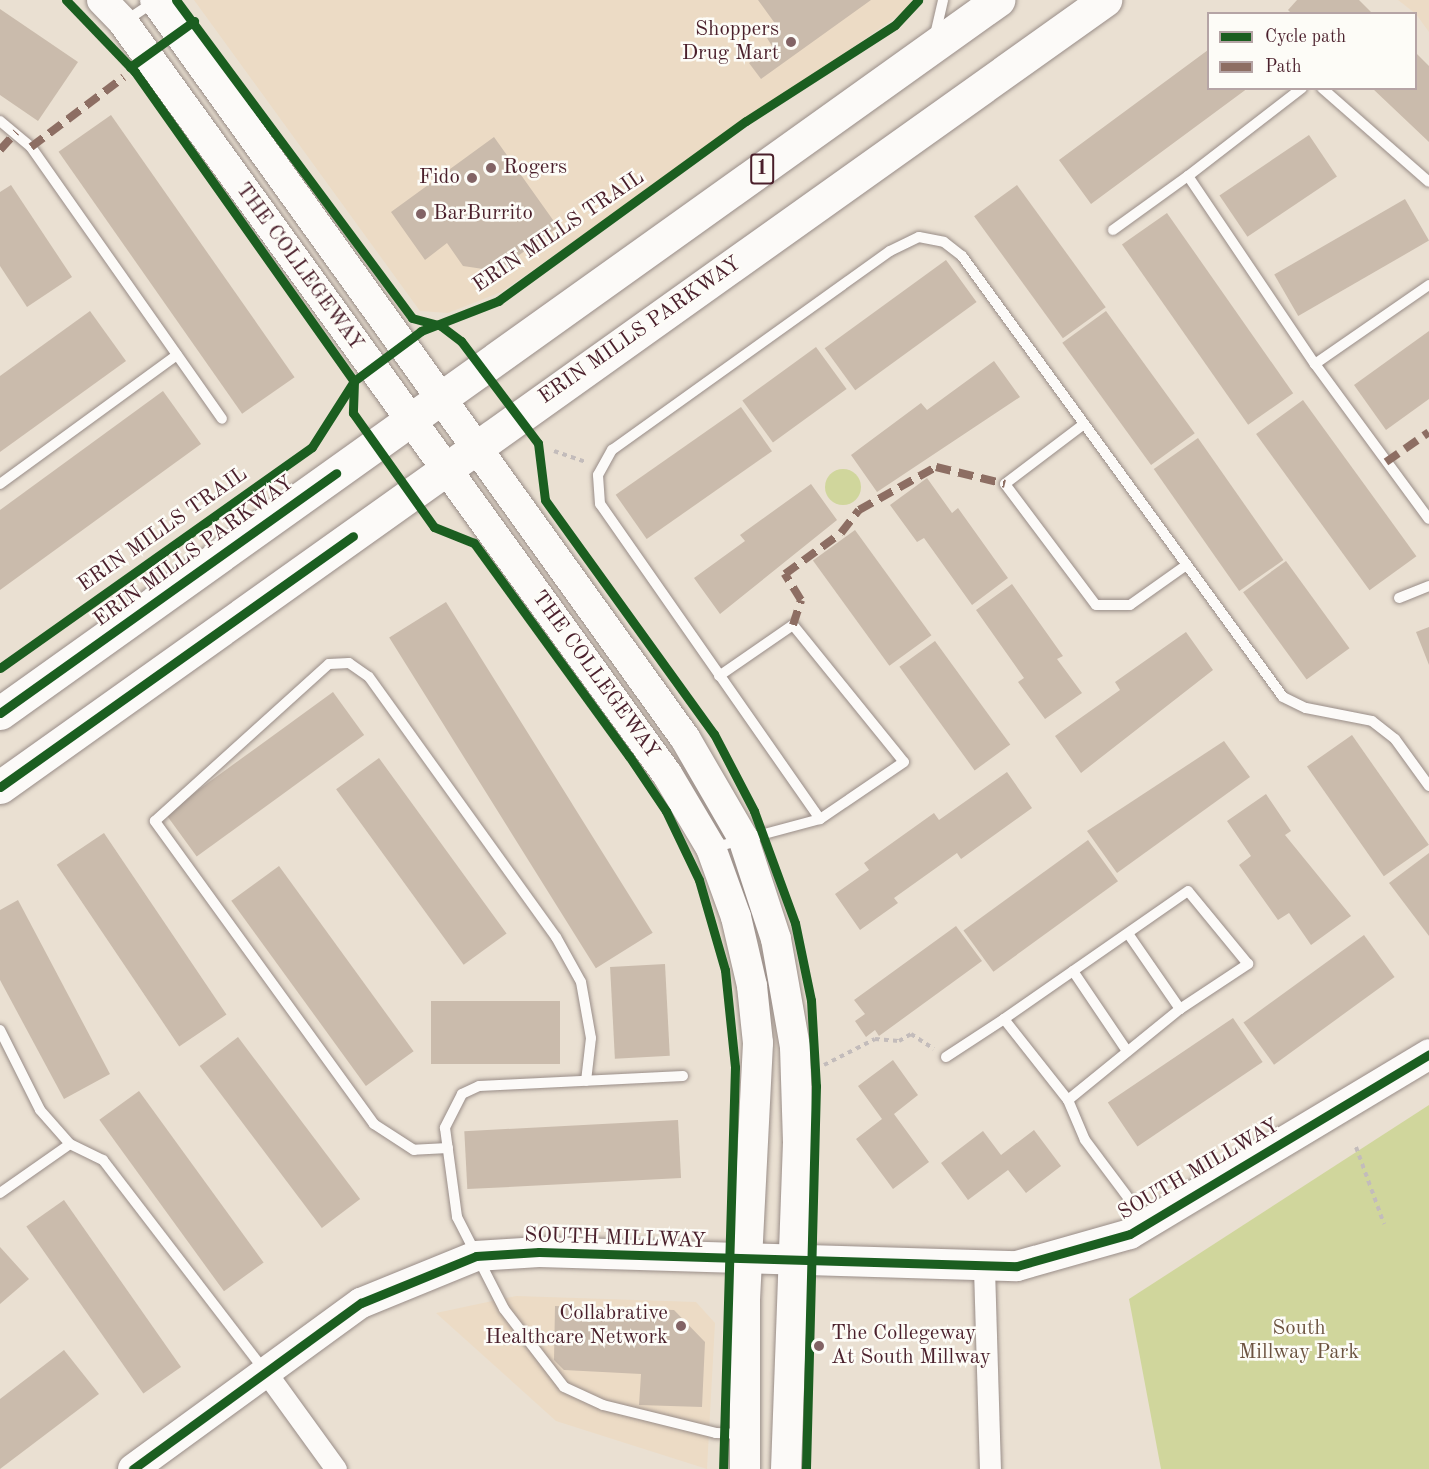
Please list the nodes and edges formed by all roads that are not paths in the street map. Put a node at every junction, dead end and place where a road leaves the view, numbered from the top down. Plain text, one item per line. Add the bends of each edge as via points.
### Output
1 (102, 0) edge
2 (156, 0) edge
3 (943, 0) edge
4 (998, 0) edge
5 (1105, 0) edge
6 (123, 22) junction
7 (933, 46) junction
8 (1299, 90) edge
9 (1324, 90) edge
10 (0, 121) edge
11 (1188, 176) junction
12 (1429, 182) edge
13 (1113, 230) dead end
14 (1429, 285) edge
15 (177, 355) junction
16 (1315, 364) junction
17 (442, 397) junction
18 (222, 419) dead end
19 (410, 420) junction
20 (1084, 424) junction
21 (478, 447) junction
22 (446, 470) junction
23 (0, 484) edge
24 (1429, 519) edge
25 (1185, 566) junction
26 (1429, 586) edge
27 (1399, 598) dead end
28 (719, 676) junction
29 (0, 713) edge
30 (1429, 786) edge
31 (0, 787) edge
32 (820, 819) junction
33 (742, 838) junction
34 (711, 848) junction
35 (1129, 935) junction
36 (1073, 971) junction
37 (1180, 1009) junction
38 (1004, 1018) junction
39 (0, 1030) edge
40 (1127, 1051) junction
41 (1429, 1054) edge
42 (946, 1057) road end
43 (683, 1076) dead end
44 (585, 1081) junction
45 (1068, 1100) junction
46 (70, 1144) junction
47 (448, 1148) junction
48 (0, 1192) edge
49 (1147, 1224) junction
50 (476, 1256) junction
51 (748, 1261) junction
52 (794, 1263) junction
53 (984, 1268) junction
54 (265, 1371) junction
55 (743, 1434) junction
56 (133, 1469) edge
57 (336, 1469) edge
58 (745, 1469) edge
59 (786, 1469) edge
60 (990, 1469) edge

1 - 6 street, THE COLLEGEWAY
2 - 6 lane
2 - 17 street, THE COLLEGEWAY
3 - 7 lane
4 - 7 main road, ERIN MILLS PARKWAY / 1
5 - 21 main road, ERIN MILLS PARKWAY
6 - 19 street, THE COLLEGEWAY
7 - 17 main road, ERIN MILLS PARKWAY / 1
8 - 11 lane
9 - 12 lane
10 - 15 lane via 31,147
11 - 13 lane
11 - 16 lane
14 - 16 lane
15 - 18 lane
15 - 23 lane
16 - 24 lane
17 - 19 main road, ERIN MILLS PARKWAY / 1
17 - 21 street, THE COLLEGEWAY
19 - 22 street, THE COLLEGEWAY
19 - 29 main road, ERIN MILLS PARKWAY / 1
20 - 25 lane
20 - 25 lane via 1005,484 1096,605 1130,605
20 - 28 lane via 962,256 944,242 919,237 890,251 612,450 601,468 600,504
21 - 22 main road, ERIN MILLS PARKWAY
21 - 33 street, THE COLLEGEWAY via 685,738
22 - 31 main road, ERIN MILLS PARKWAY
22 - 34 street, THE COLLEGEWAY via 667,774
25 - 30 lane via 1283,697 1306,708 1372,721 1395,739
26 - 27 lane
28 - 32 lane
28 - 32 lane via 793,625 904,762
32 - 33 lane
33 - 34 lane
33 - 52 street, THE COLLEGEWAY via 789,994 798,1142
34 - 51 street, THE COLLEGEWAY via 739,929 758,1043
35 - 36 lane
35 - 37 lane
35 - 37 lane via 1188,891 1248,964
36 - 38 lane
36 - 40 lane
37 - 40 lane
38 - 42 lane
38 - 45 lane
39 - 46 lane via 40,1110
40 - 45 lane
41 - 49 street, SOUTH MILLWAY
43 - 44 lane
44 - 47 lane via 479,1086 462,1094 445,1128
44 - 47 lane via 591,1038 581,982 556,937 369,677 349,663 329,664 155,821 374,1124 414,1150
45 - 49 lane via 1085,1140
46 - 48 lane
46 - 54 lane via 103,1160 125,1185
47 - 50 lane via 457,1217
49 - 53 street, SOUTH MILLWAY via 1059,1257
50 - 51 street, SOUTH MILLWAY via 539,1252
50 - 54 street, SOUTH MILLWAY via 361,1303
50 - 55 lane via 504,1309 564,1388 603,1405 716,1433
51 - 52 street, SOUTH MILLWAY
51 - 55 street, THE COLLEGEWAY
52 - 53 street, SOUTH MILLWAY
52 - 59 street, THE COLLEGEWAY
53 - 60 street
54 - 56 street, SOUTH MILLWAY
54 - 57 street
55 - 58 street, THE COLLEGEWAY

